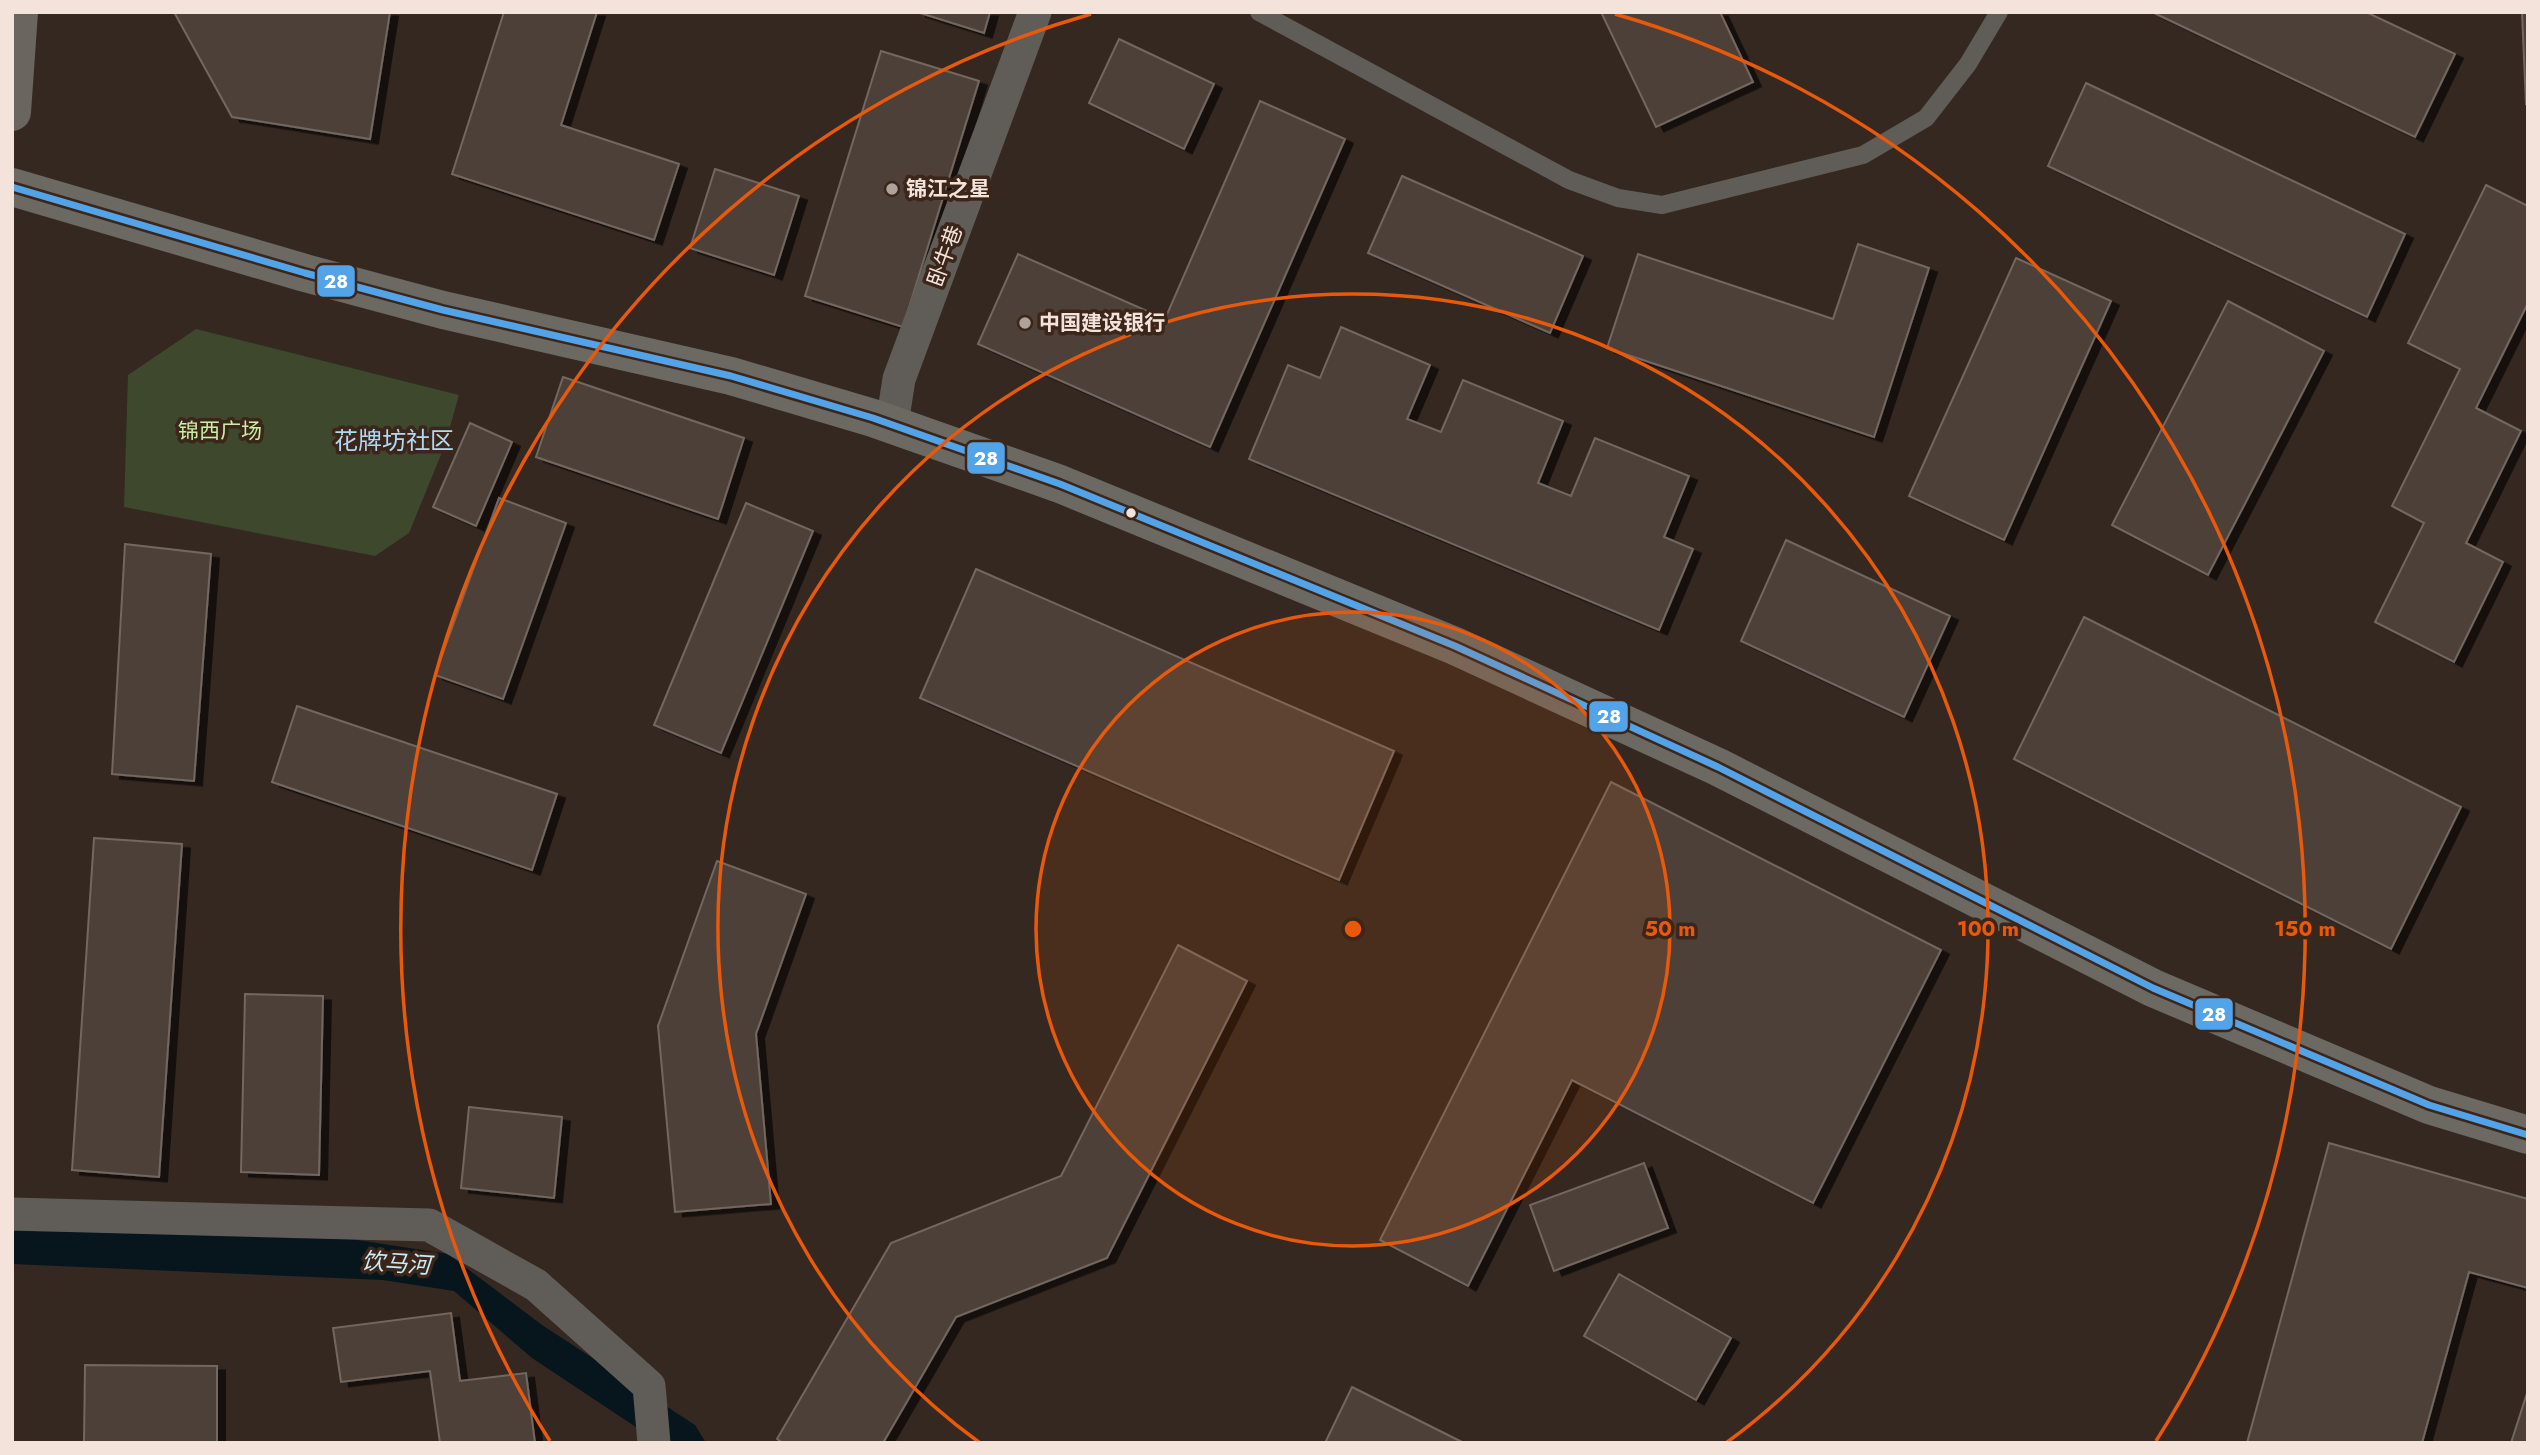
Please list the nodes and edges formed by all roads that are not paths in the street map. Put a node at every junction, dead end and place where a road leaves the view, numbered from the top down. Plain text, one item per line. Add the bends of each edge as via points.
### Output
1 (19, 12) edge
2 (1035, 12) edge
3 (1259, 12) edge
4 (1999, 12) edge
5 (12, 112) edge
6 (12, 187) edge
7 (891, 424) junction
8 (2528, 1135) edge
9 (12, 1214) edge
10 (654, 1443) edge

1 - 5 main road
2 - 7 street, 卧牛巷 via 899,379
3 - 4 lane via 1569,180 1618,198 1662,205 1863,155 1926,118 1968,64
6 - 7 street via 304,274 731,376
7 - 8 street via 1060,484 1455,646 1718,767 2153,988 2429,1105
9 - 10 street via 429,1225 536,1285 649,1387

